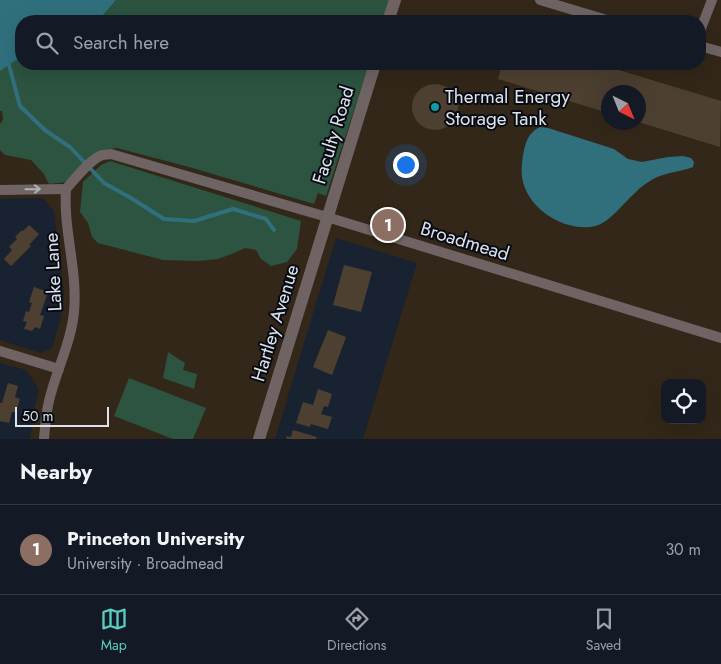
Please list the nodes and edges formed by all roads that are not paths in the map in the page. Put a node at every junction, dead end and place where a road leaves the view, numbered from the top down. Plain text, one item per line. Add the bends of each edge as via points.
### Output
1 (395, 0) edge
2 (540, 0) edge
3 (712, 0) edge
4 (390, 15) edge
5 (590, 15) edge
6 (706, 16) edge
7 (706, 48) edge
8 (721, 52) edge
9 (373, 70) edge
10 (66, 189) junction
11 (0, 190) edge
12 (327, 217) junction
13 (721, 338) edge
14 (0, 351) edge
15 (59, 368) junction
16 (44, 439) edge
17 (259, 439) edge

1 - 4 street
2 - 5 street
3 - 6 street
7 - 8 street
9 - 12 street, Faculty Road
11 -> 10 street
10 - 12 street, Broadmead via 95,158 111,154
10 - 15 street, Lake Lane via 76,294 70,336
12 - 13 street, Broadmead
12 - 17 street, Hartley Avenue
14 - 15 street
15 - 16 street, Lake Lane via 48,401

